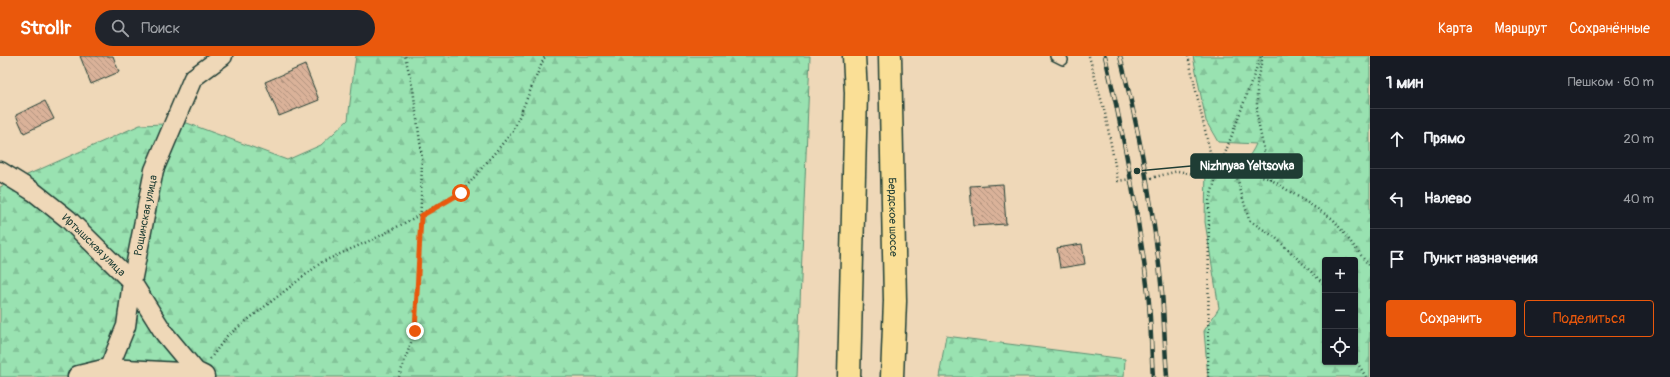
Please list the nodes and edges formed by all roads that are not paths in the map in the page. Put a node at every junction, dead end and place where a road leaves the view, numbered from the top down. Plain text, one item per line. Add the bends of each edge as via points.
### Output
1 (223, 56) edge
2 (854, 56) edge
3 (890, 56) edge
4 (0, 171) edge
5 (132, 282) junction
6 (108, 370) junction
7 (201, 376) edge
8 (79, 377) edge
9 (849, 377) edge
10 (892, 377) edge

1 - 5 street, Рощинская улица via 193,78 154,170
2 - 9 highway via 856,93
3 - 10 highway, Бердское шоссе via 895,301
4 - 5 street, Иртышская улица via 34,192 68,219
5 - 6 street, Иртышская улица via 126,326
5 - 7 street via 164,333
6 - 7 street
6 - 8 street

